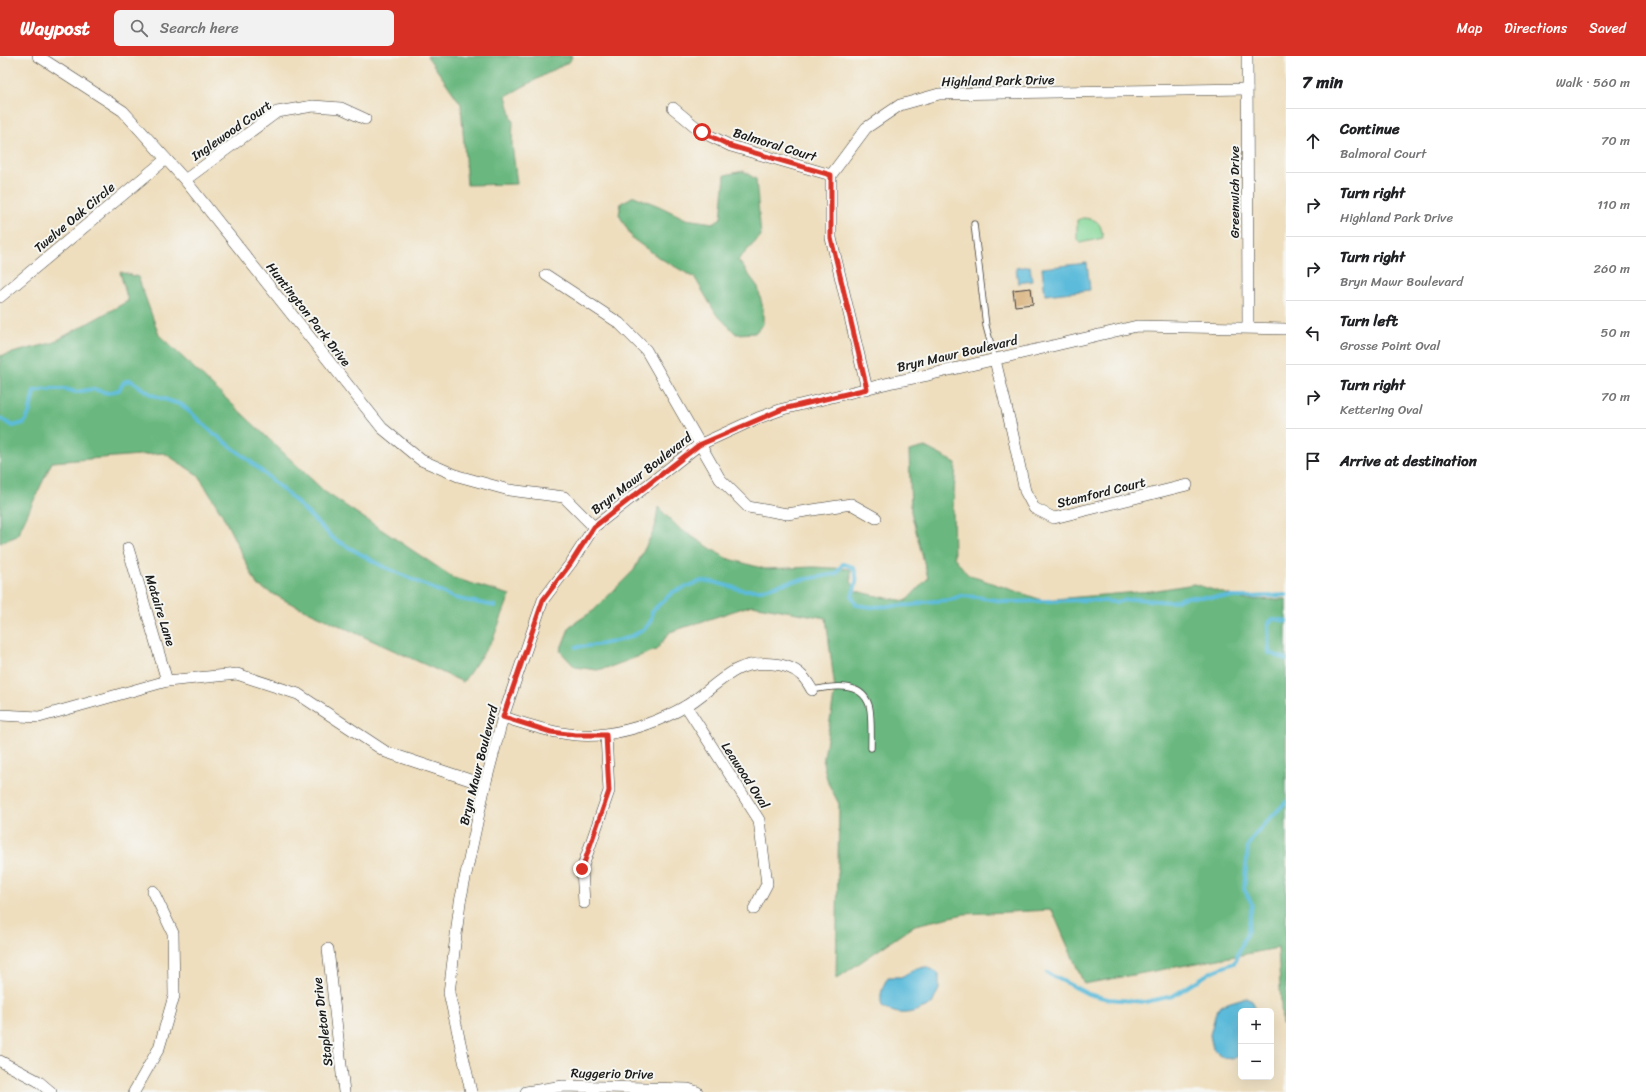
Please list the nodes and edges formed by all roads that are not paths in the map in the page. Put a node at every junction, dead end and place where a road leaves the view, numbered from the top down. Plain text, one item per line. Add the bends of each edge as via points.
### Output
1 (38, 56) edge
2 (1247, 56) edge
3 (1247, 89) junction
4 (673, 108) dead end
5 (365, 119) dead end
6 (166, 159) junction
7 (831, 175) junction
8 (185, 180) junction
9 (974, 224) dead end
10 (546, 275) dead end
11 (0, 297) edge
12 (1248, 327) junction
13 (1286, 329) edge
14 (995, 360) junction
15 (867, 389) junction
16 (699, 445) junction
17 (1187, 485) dead end
18 (876, 518) dead end
19 (594, 527) junction
20 (128, 548) dead end
21 (168, 681) junction
22 (812, 690) joint
23 (686, 706) junction
24 (0, 716) edge
25 (503, 717) junction
26 (606, 735) junction
27 (871, 748) dead end
28 (485, 785) junction
29 (153, 891) dead end
30 (584, 903) dead end
31 (754, 910) dead end
32 (328, 949) dead end
33 (0, 1061) edge
34 (51, 1092) edge
35 (134, 1092) edge
36 (344, 1092) edge
37 (471, 1092) edge
38 (526, 1092) edge
39 (697, 1092) edge

1 - 6 street, Huntington Park Drive via 122,111
2 - 3 street, Greenwich Drive
3 - 7 street, Highland Park Drive via 939,94 900,105 866,128
3 - 12 street, Greenwich Drive
4 - 7 street, Balmoral Court via 702,132 731,146
5 - 8 street, Inglewood Court via 341,108 313,106 277,112
6 - 8 street, Huntington Park Drive
6 - 11 street, Twelve Oak Circle
7 - 15 street via 831,238
8 - 19 street, Huntington Park Drive via 382,428 421,460 458,476 509,490 564,497
9 - 14 lane via 986,326
10 - 16 street via 620,323 646,350
12 - 13 street, Bryn Mawr Boulevard
12 - 14 street, Bryn Mawr Boulevard via 1138,326
14 - 15 street, Bryn Mawr Boulevard
14 - 17 street, Stamford Court via 1025,491 1034,508 1054,518
15 - 16 street, Bryn Mawr Boulevard via 783,409
16 - 18 street via 720,479 748,507 788,514 851,504
16 - 19 street, Bryn Mawr Boulevard
19 - 25 street, Bryn Mawr Boulevard via 543,600
20 - 21 street, Mataire Lane
21 - 24 street via 39,717
21 - 28 street via 237,674 278,687 298,694 386,752
22 - 23 street via 801,674 786,666 762,663 738,669
22 - 27 lane via 850,686 863,695 870,706
23 - 26 street via 646,725
23 - 31 street, Leawood Oval via 759,820 767,884
25 - 26 street via 551,732
25 - 28 street, Bryn Mawr Boulevard
26 - 30 street via 609,791 582,869
28 - 37 street, Bryn Mawr Boulevard via 460,902 449,993
29 - 35 street via 174,933 174,996 159,1048
32 - 36 street, Stapleton Drive
33 - 34 street via 38,1081
38 - 39 street, Ruggerio Drive via 563,1086 688,1089

